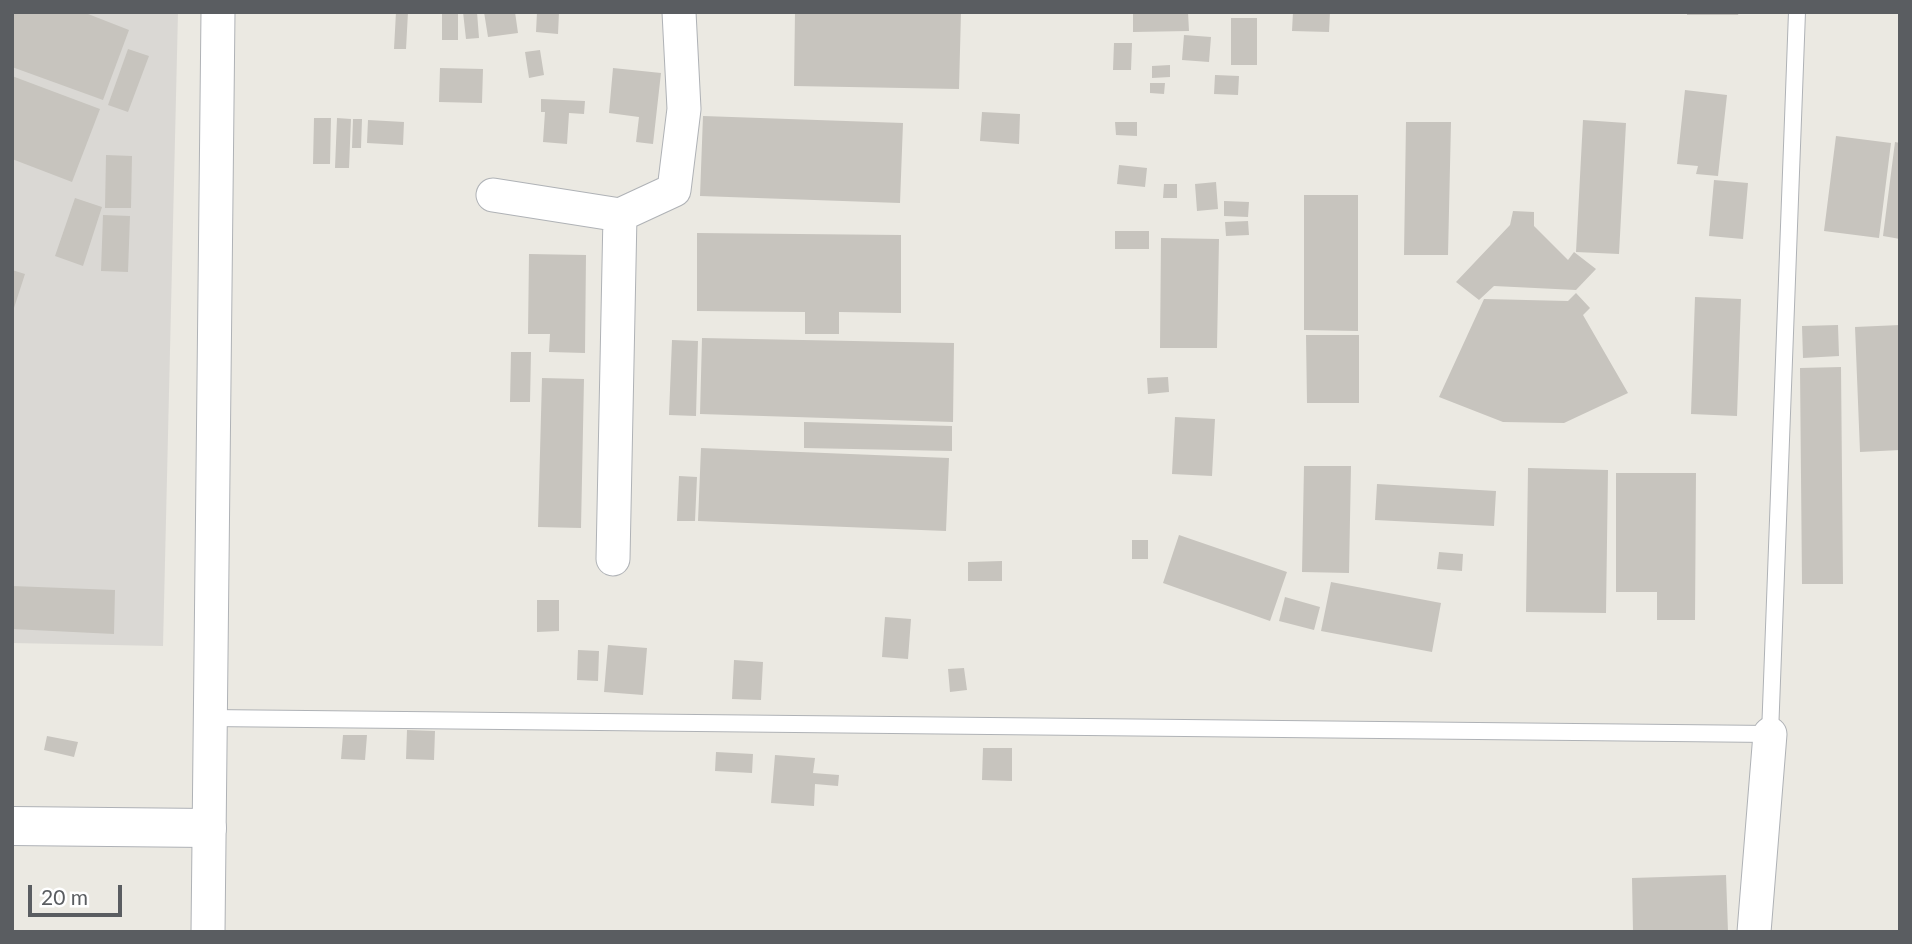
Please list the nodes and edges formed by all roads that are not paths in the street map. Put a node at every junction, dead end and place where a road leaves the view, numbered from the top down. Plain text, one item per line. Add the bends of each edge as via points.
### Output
1 (218, 12) edge
2 (679, 12) edge
3 (1797, 12) edge
4 (493, 195) dead end
5 (620, 215) junction
6 (614, 559) dead end
7 (209, 718) junction
8 (1770, 734) junction
9 (12, 826) edge
10 (207, 828) junction
11 (208, 932) edge
12 (1754, 932) edge

1 - 7 street
2 - 5 street via 684,109 674,190
3 - 8 lane
4 - 5 street
5 - 6 street
7 - 8 lane
7 - 10 street
8 - 12 street
9 - 10 main road
10 - 11 street

